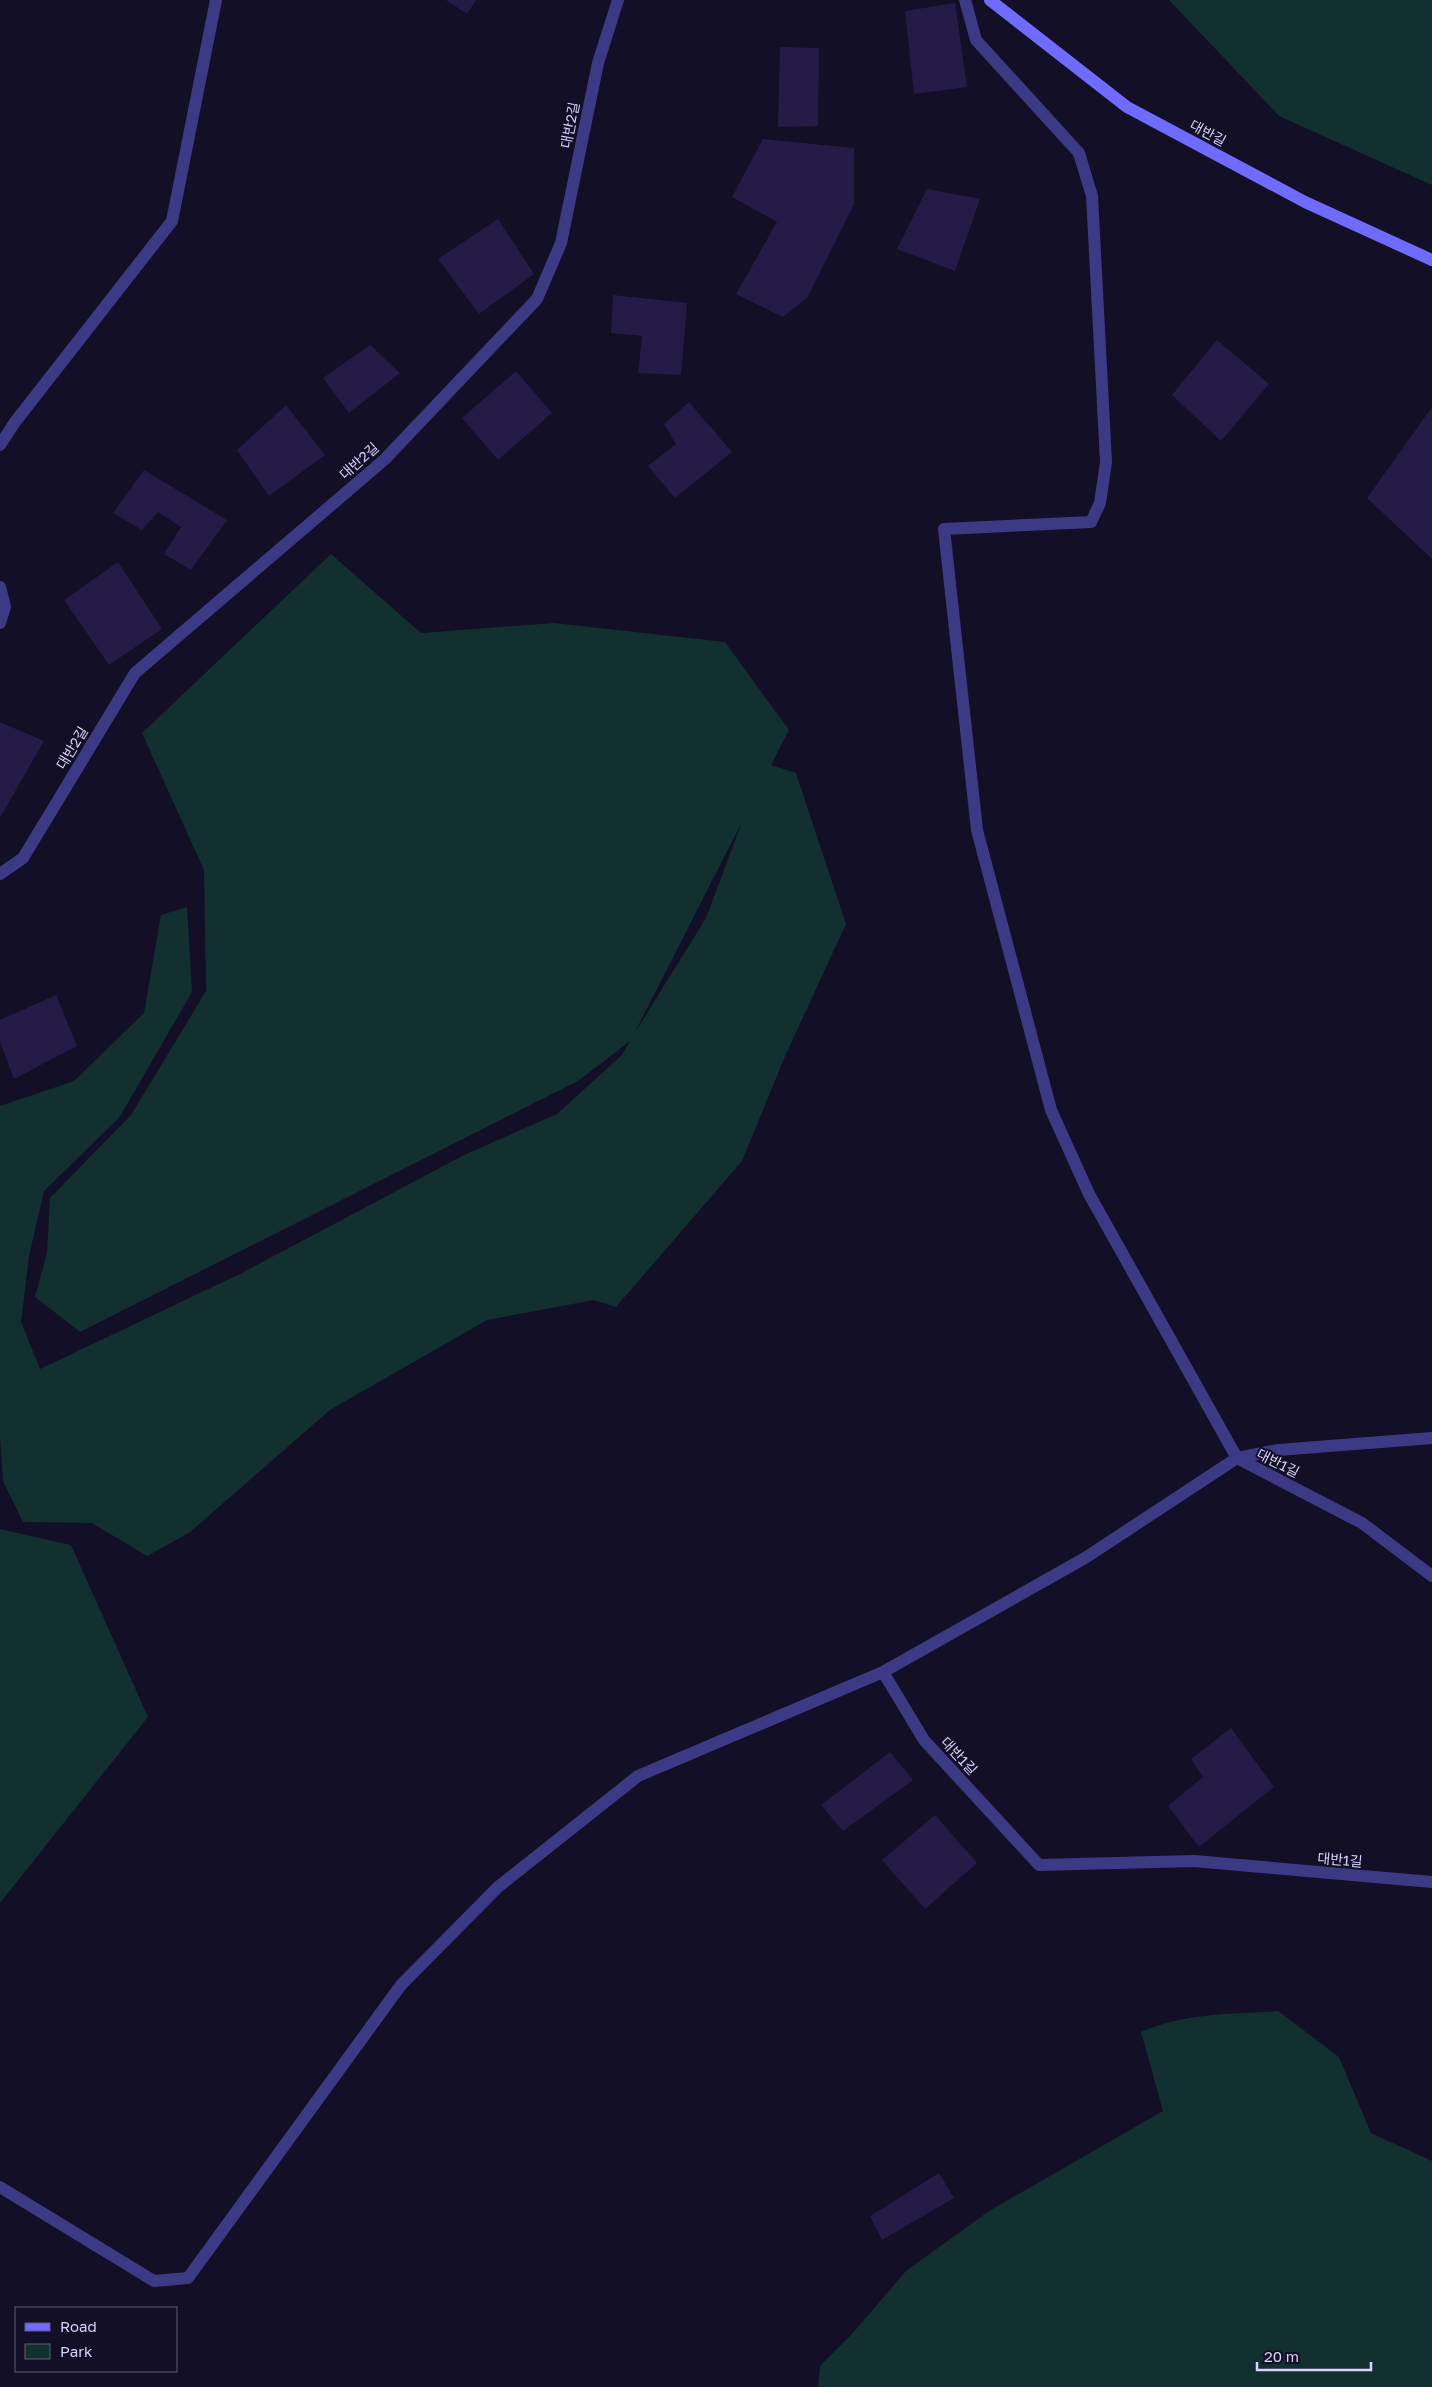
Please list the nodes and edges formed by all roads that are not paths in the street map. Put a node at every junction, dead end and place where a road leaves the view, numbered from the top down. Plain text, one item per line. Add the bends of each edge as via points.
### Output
1 (216, 0) edge
2 (618, 0) edge
3 (965, 0) edge
4 (990, 0) edge
5 (1432, 260) edge
6 (0, 445) edge
7 (0, 588) edge
8 (0, 623) edge
9 (0, 874) edge
10 (1432, 1438) edge
11 (1237, 1458) junction
12 (1432, 1576) edge
13 (883, 1672) junction
14 (1432, 1882) edge
15 (0, 2187) edge

1 - 6 lane via 172,221
2 - 9 lane, 대반2길 via 598,63 562,244 537,299 384,460 135,673 23,858
3 - 11 lane via 976,40 1079,154 1092,196 1106,462 1100,503 1091,522 944,529 977,830 1051,1110 1089,1194
4 - 5 street, 대반길 via 1127,107 1305,202
7 - 8 lane via 5,607
10 - 11 lane, 대반1길 via 1278,1450
11 - 12 lane, 대반1길 via 1362,1523
11 - 13 lane, 대반1길 via 1085,1558
13 - 14 lane, 대반1길 via 924,1740 1039,1865 1194,1861
13 - 15 lane via 638,1776 498,1887 401,1985 188,2278 154,2281

